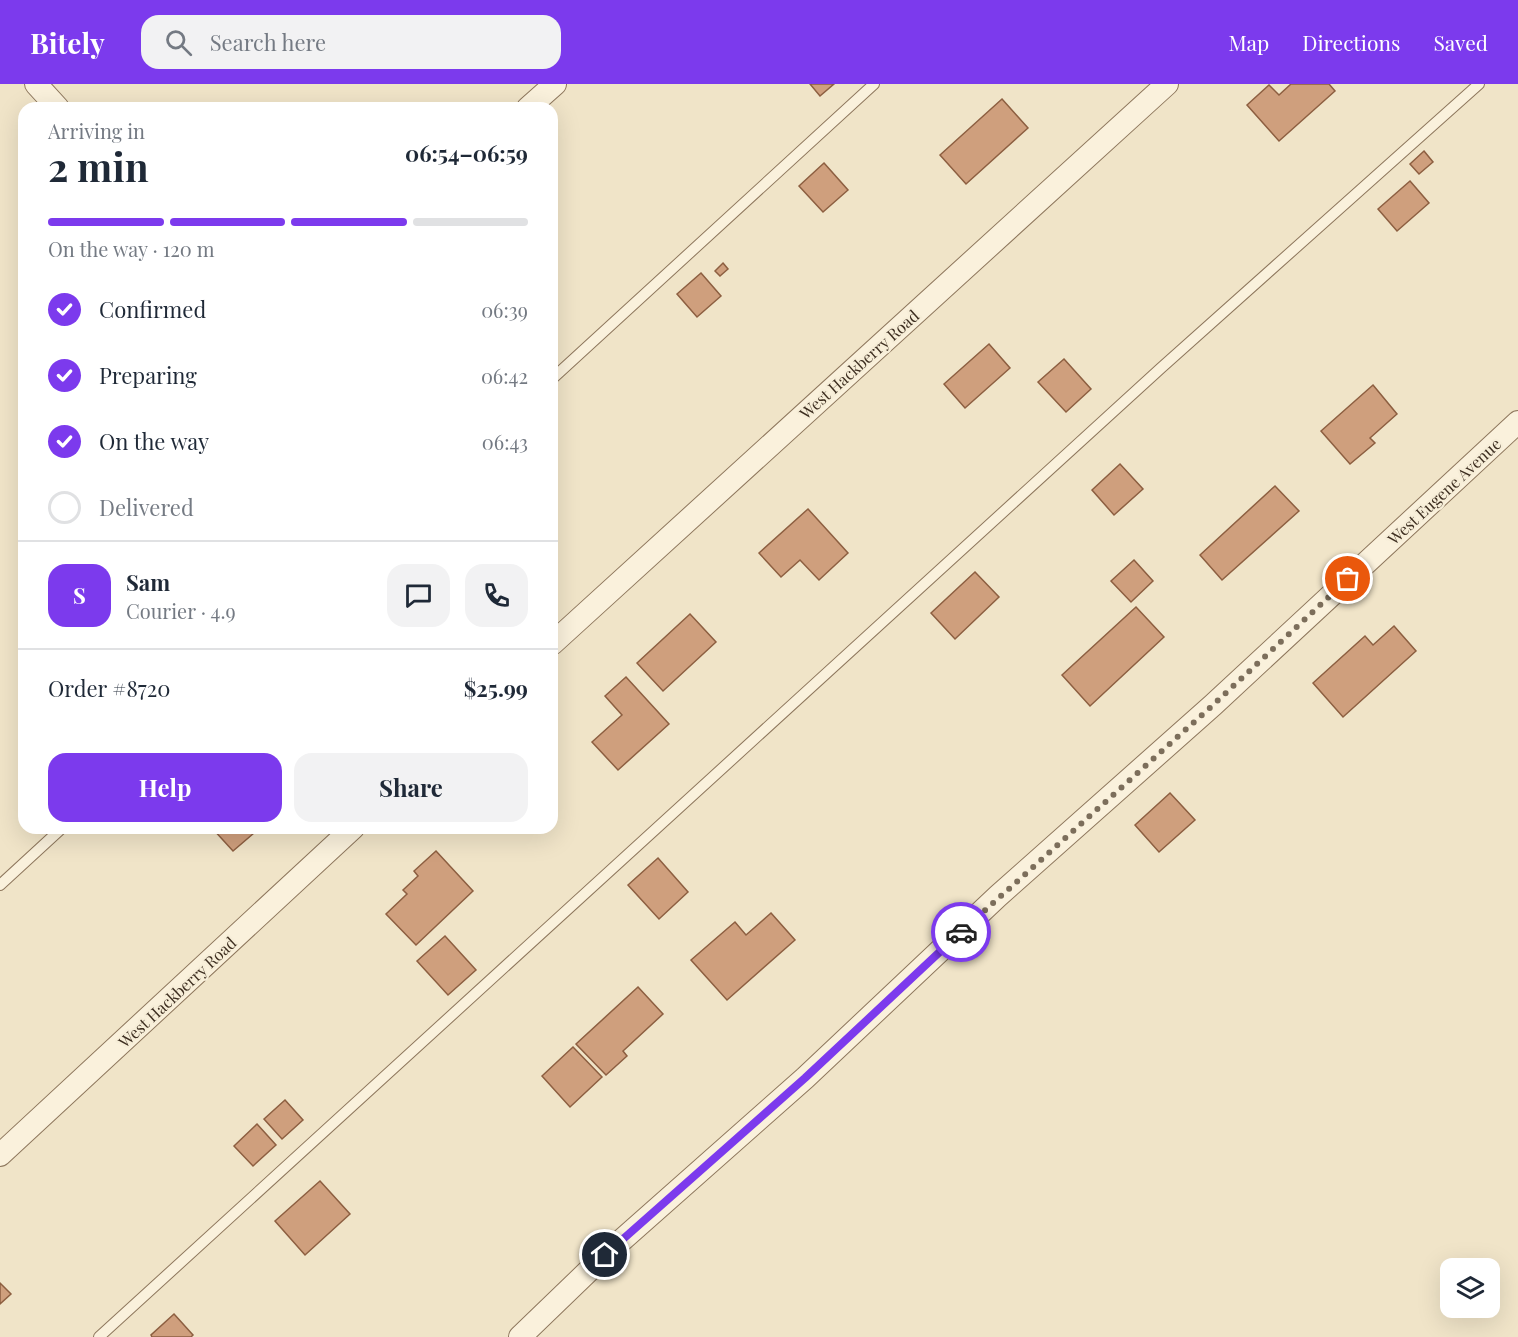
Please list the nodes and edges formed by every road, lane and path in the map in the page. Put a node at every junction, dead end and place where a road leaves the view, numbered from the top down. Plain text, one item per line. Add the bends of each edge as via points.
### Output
1 (36, 84) edge
2 (555, 84) edge
3 (874, 84) edge
4 (1167, 84) edge
5 (1479, 84) edge
6 (52, 102) edge
7 (535, 102) edge
8 (558, 374) edge
9 (1518, 422) edge
10 (558, 635) edge
11 (55, 834) edge
12 (347, 834) edge
13 (0, 885) edge
14 (0, 1155) edge
15 (99, 1337) edge
16 (520, 1337) edge

1 - 6 street
2 - 7 street
3 - 8 lane
4 - 10 street, West Hackberry Road
5 - 15 lane via 1152,376
9 - 16 street, West Eugene Avenue
11 - 13 lane
12 - 14 street, West Hackberry Road

